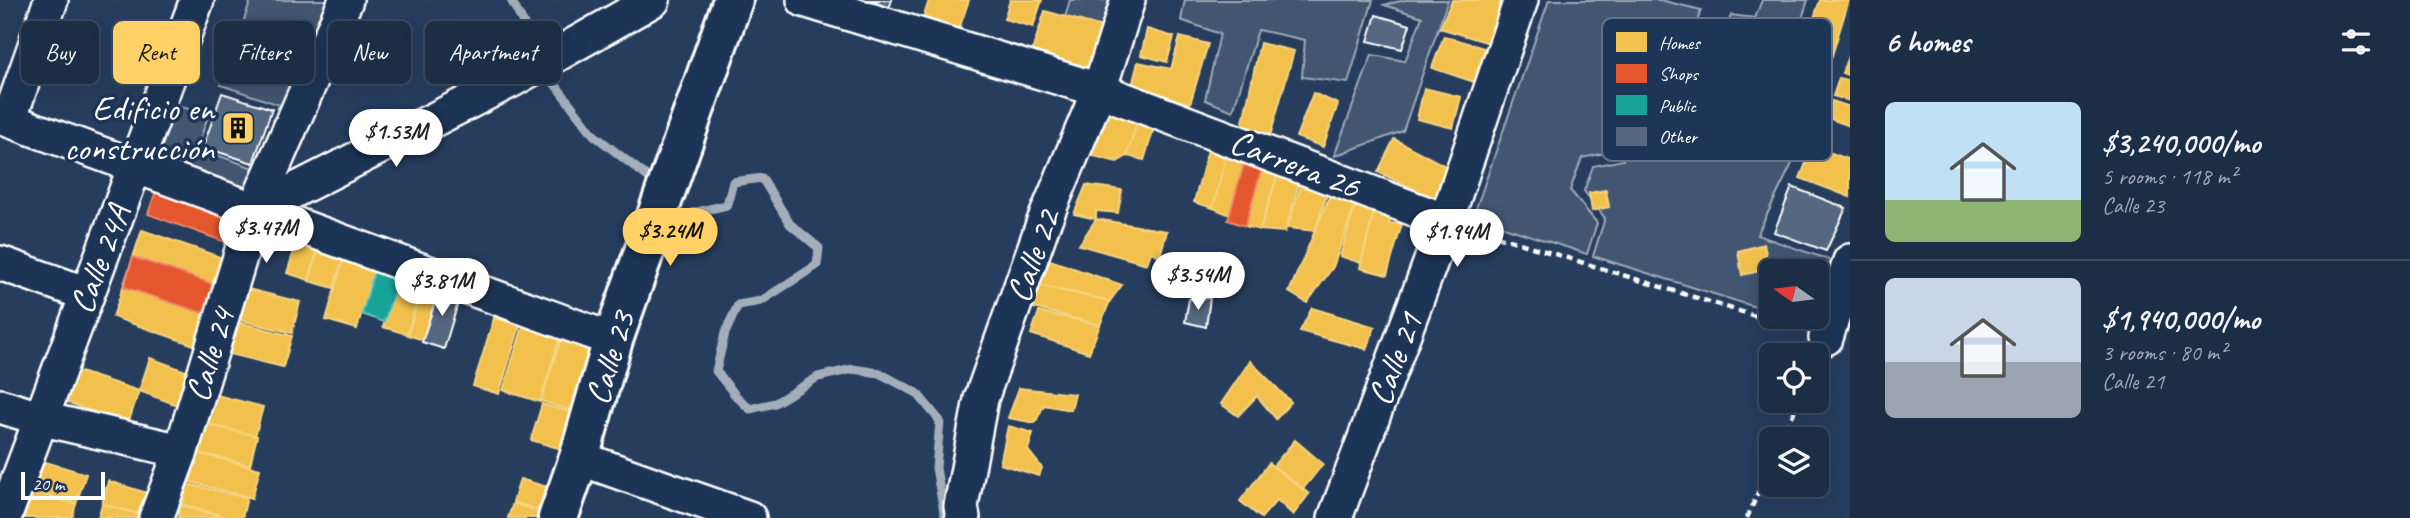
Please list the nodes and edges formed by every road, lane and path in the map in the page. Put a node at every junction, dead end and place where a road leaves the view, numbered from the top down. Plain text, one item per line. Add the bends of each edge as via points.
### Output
1 (51, 0) edge
2 (197, 0) edge
3 (346, 0) edge
4 (653, 0) edge
5 (733, 0) edge
6 (804, 0) edge
7 (1128, 0) edge
8 (1521, 0) edge
9 (1099, 90) junction
10 (4, 119) edge
11 (135, 166) junction
12 (254, 211) junction
13 (1447, 220) junction
14 (1850, 261) edge
15 (0, 263) edge
16 (87, 294) junction
17 (1826, 338) joint
18 (613, 340) junction
19 (0, 406) edge
20 (40, 418) junction
21 (181, 451) junction
22 (579, 458) junction
23 (1759, 490) edge
24 (4, 518) edge
25 (156, 518) edge
26 (558, 518) edge
27 (748, 518) edge
28 (963, 518) edge
29 (1335, 518) edge
30 (1747, 518) edge

1 - 10 street
2 - 11 street, Calle 24A
3 - 12 street, Calle 24
4 - 12 street via 514,79
5 - 18 main road, Calle 23
6 - 9 street, Carrera 26
7 - 9 street, Calle 22
8 - 13 street, Calle 21
9 - 13 street, Carrera 26
9 - 28 street, Calle 22 via 1043,224 982,399 961,506
10 - 11 street
11 - 12 street
11 - 16 street, Calle 24A
12 - 18 street
12 - 21 street, Calle 24
13 - 17 path
13 - 29 street, Calle 21
14 - 17 street
15 - 16 street
16 - 20 street, Calle 24A
18 - 22 main road, Calle 23
19 - 20 street
20 - 21 street
20 - 24 street, Calle 24A
21 - 25 street, Calle 24
22 - 26 main road, Calle 23
22 - 27 street
23 - 30 path

